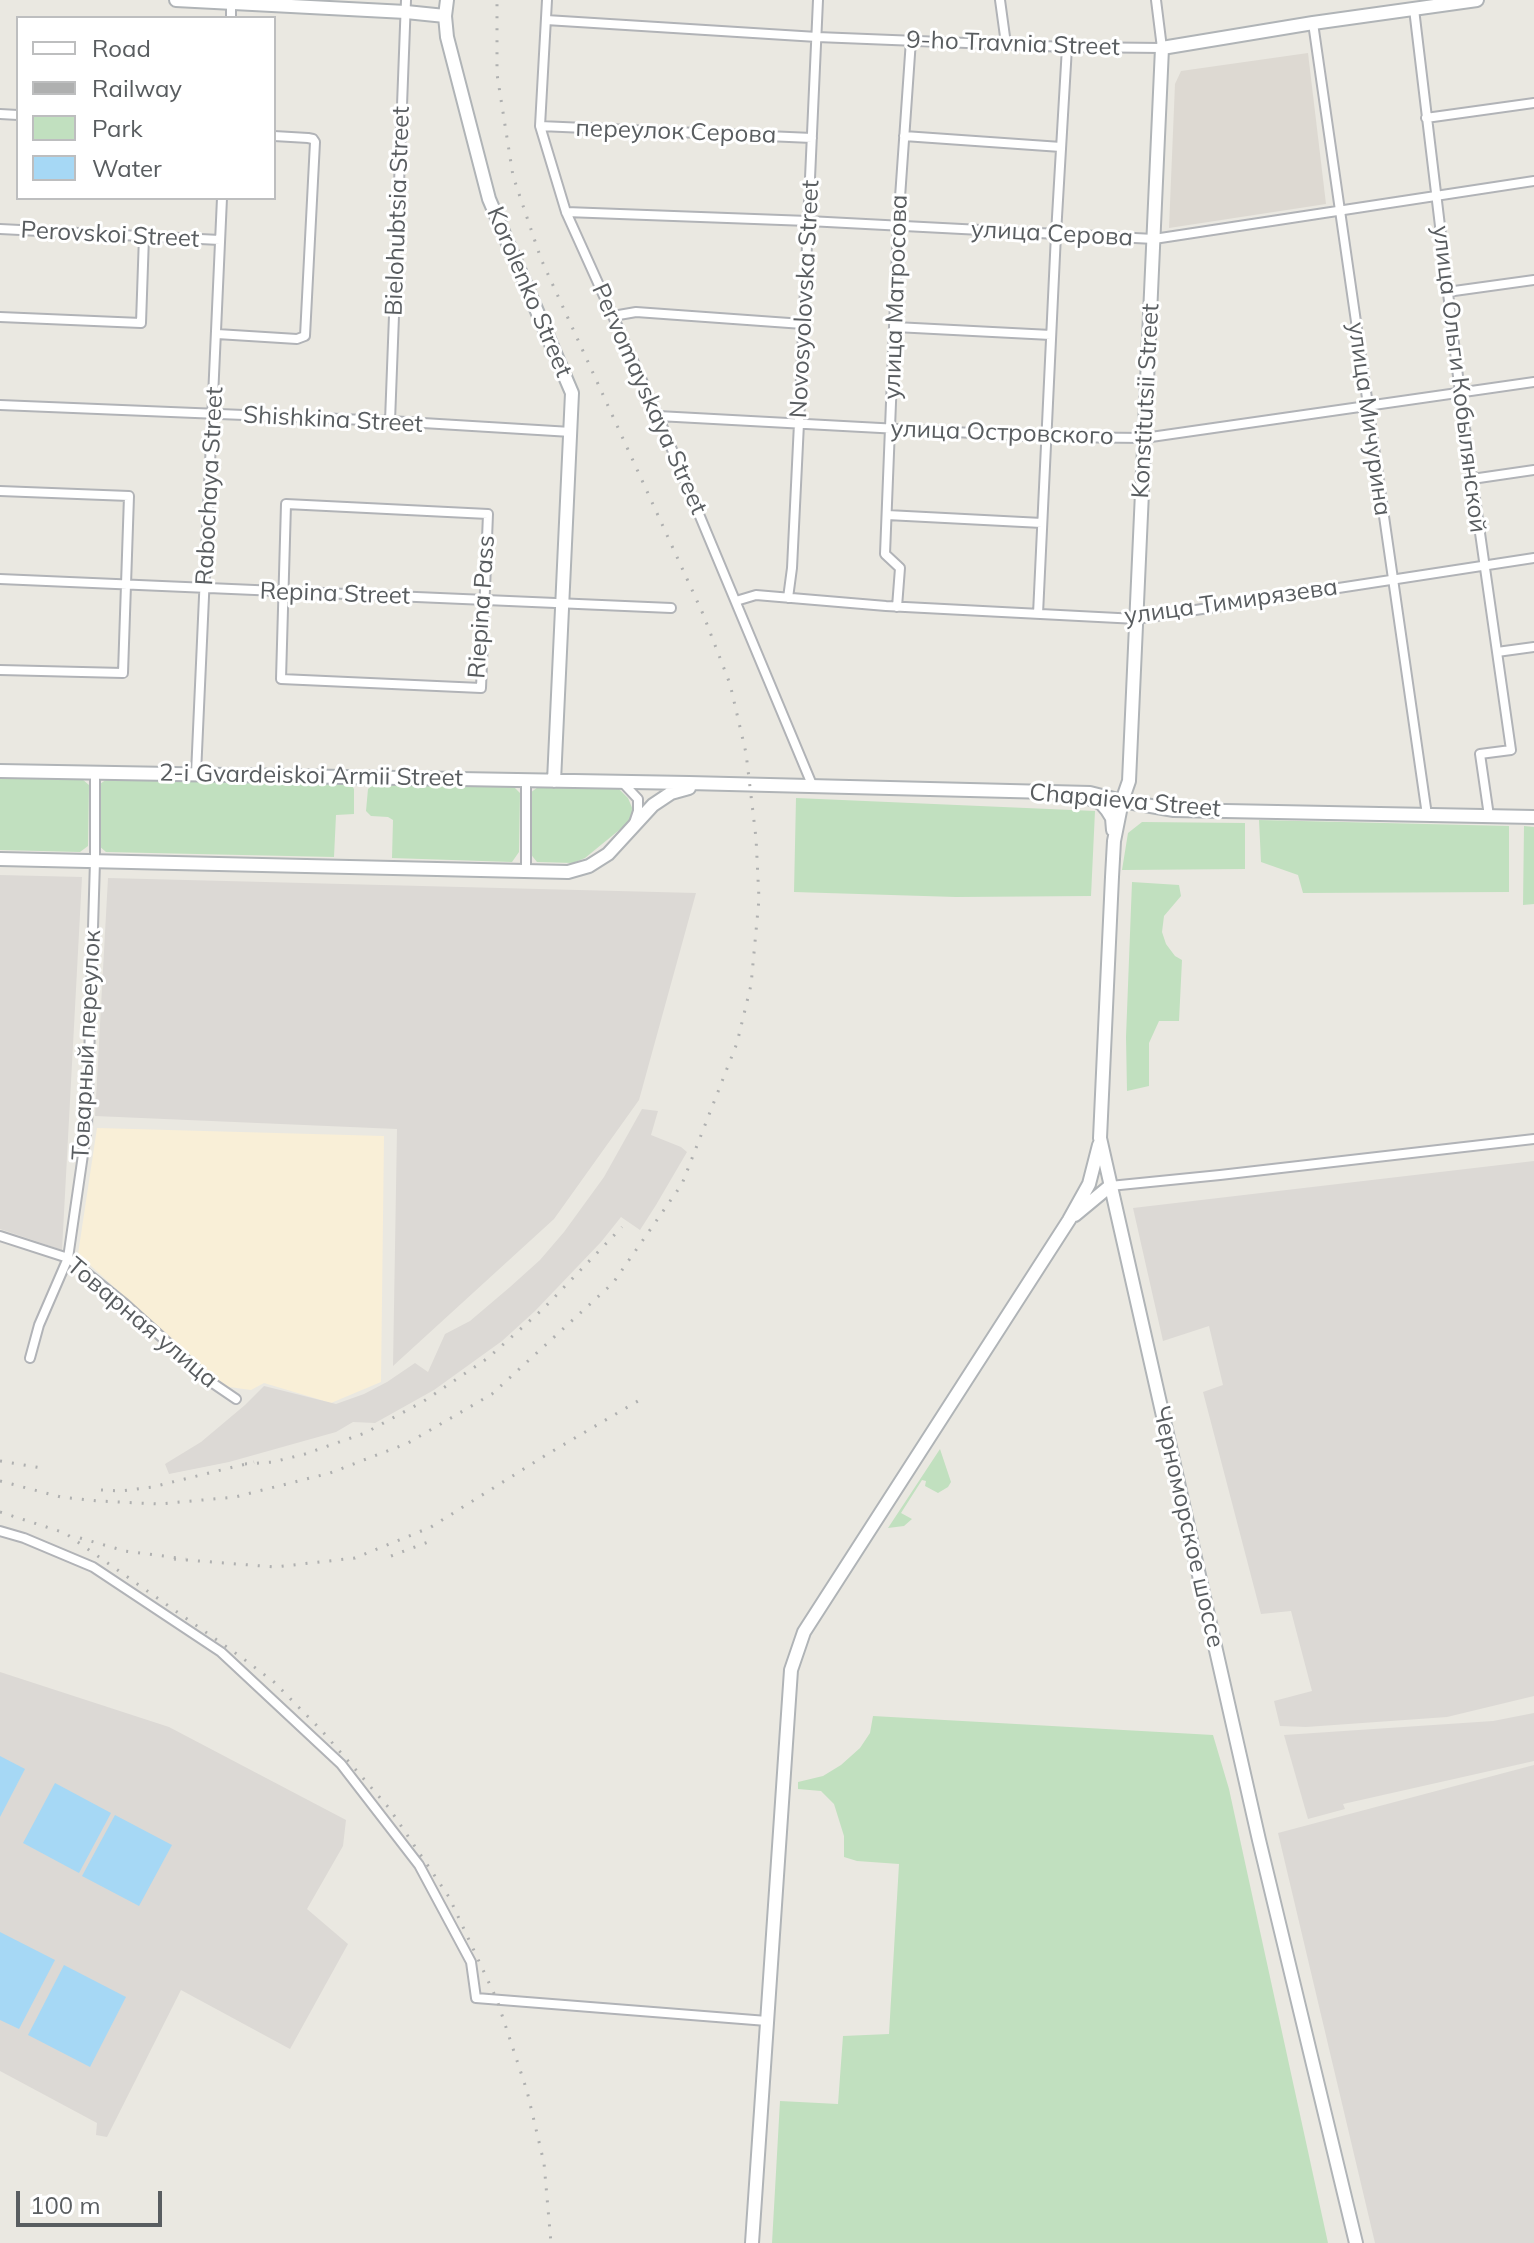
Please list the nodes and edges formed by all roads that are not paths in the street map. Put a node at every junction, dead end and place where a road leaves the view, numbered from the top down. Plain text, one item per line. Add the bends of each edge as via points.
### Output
1 (176, 0) edge
2 (447, 0) edge
3 (547, 0) edge
4 (818, 0) edge
5 (1000, 0) edge
6 (1156, 0) edge
7 (1477, 0) edge
8 (231, 1) edge
9 (406, 6) edge
10 (1414, 9) junction
11 (445, 16) junction
12 (546, 20) junction
13 (1313, 23) junction
14 (817, 37) junction
15 (911, 40) junction
16 (1006, 44) junction
17 (1067, 47) junction
18 (1162, 48) junction
19 (1534, 103) edge
20 (1426, 118) junction
21 (540, 126) junction
22 (276, 136) edge
23 (904, 136) junction
24 (812, 138) junction
25 (1061, 147) junction
26 (1534, 181) edge
27 (1436, 196) junction
28 (222, 200) edge
29 (1338, 211) junction
30 (566, 212) junction
31 (808, 221) junction
32 (898, 226) junction
33 (0, 229) edge
34 (1056, 234) junction
35 (144, 236) junction
36 (1154, 239) junction
37 (220, 240) junction
38 (1534, 280) edge
39 (1447, 292) junction
40 (613, 316) junction
41 (0, 317) edge
42 (803, 324) junction
43 (895, 327) junction
44 (217, 334) junction
45 (1051, 335) junction
46 (1534, 382) edge
47 (1460, 393) junction
48 (0, 405) edge
49 (1367, 406) junction
50 (214, 415) junction
51 (658, 416) junction
52 (390, 421) junction
53 (799, 423) junction
54 (891, 429) junction
55 (571, 432) junction
56 (1047, 437) junction
57 (1144, 438) junction
58 (1534, 470) edge
59 (1472, 479) junction
60 (0, 491) edge
61 (887, 515) junction
62 (1042, 523) junction
63 (1534, 558) edge
64 (1484, 565) junction
65 (0, 579) edge
66 (1392, 580) junction
67 (126, 584) junction
68 (205, 588) junction
69 (282, 591) junction
70 (788, 598) junction
71 (485, 600) junction
72 (736, 601) junction
73 (562, 603) junction
74 (897, 607) junction
75 (671, 608) dead end
76 (1038, 614) junction
77 (1137, 619) junction
78 (1534, 647) edge
79 (1497, 652) junction
80 (0, 670) edge
81 (0, 771) edge
82 (95, 772) junction
83 (196, 774) junction
84 (526, 781) junction
85 (554, 781) junction
86 (622, 782) junction
87 (704, 784) junction
88 (813, 787) junction
89 (1046, 792) junction
90 (1122, 801) junction
91 (1427, 815) junction
92 (1489, 816) junction
93 (1534, 817) edge
94 (632, 828) junction
95 (1114, 841) junction
96 (0, 859) edge
97 (95, 861) junction
98 (526, 871) junction
99 (1100, 1138) junction
100 (1534, 1139) edge
101 (1110, 1186) junction
102 (1069, 1220) junction
103 (0, 1236) edge
104 (68, 1258) junction
105 (30, 1358) dead end
106 (236, 1399) dead end
107 (0, 1531) edge
108 (767, 2021) junction
109 (752, 2243) edge
110 (1356, 2243) edge

1 - 8 main road
2 - 11 main road, Korolenko Street
3 - 12 street, Pervomayskaya Street
4 - 14 street, Novosyolovska Street
5 - 16 street
6 - 18 street, Konstitutsii Street
7 - 10 main road, 9-ho Travnia Street
8 - 9 main road
9 - 11 main road
9 - 52 street, Bielohubtsia Street
10 - 13 main road, 9-ho Travnia Street
10 - 20 street, улица Ольги Кобылянской
11 - 55 main road, Korolenko Street via 489,199 572,393
12 - 14 street, 9-ho Travnia Street
12 - 21 street, Pervomayskaya Street
13 - 18 main road, 9-ho Travnia Street
13 - 29 street, улица Мичурина
14 - 15 street, 9-ho Travnia Street
14 - 24 street, Novosyolovska Street
15 - 16 street, 9-ho Travnia Street
15 - 23 street, улица Матросова
16 - 17 street, 9-ho Travnia Street
17 - 18 street, 9-ho Travnia Street
17 - 25 street
18 - 36 main road, Konstitutsii Street
19 - 20 street
20 - 27 street, улица Ольги Кобылянской
21 - 24 street, переулок Серова
21 - 30 street, Pervomayskaya Street
22 - 44 street via 315,142 305,336
23 - 25 street
23 - 32 street, улица Матросова
24 - 31 street, Novosyolovska Street
25 - 34 street
26 - 27 street, улица Серова
27 - 29 street, улица Серова
27 - 39 street, улица Ольги Кобылянской
28 - 37 street, Rabochaya Street
29 - 36 street, улица Серова
29 - 49 street, улица Мичурина
30 - 31 street, улица Серова
30 - 40 street, Pervomayskaya Street
31 - 32 street, улица Серова
31 - 42 street, Novosyolovska Street
32 - 34 street, улица Серова
32 - 43 street, улица Матросова
33 - 35 street, Perovskoi Street
34 - 36 street, улица Серова
34 - 45 street
35 - 37 street, Perovskoi Street
35 - 41 street via 141,323
36 - 57 main road, Konstitutsii Street
37 - 44 street, Rabochaya Street
38 - 39 street
39 - 47 street, улица Ольги Кобылянской
40 - 42 street via 636,312
40 - 51 street, Pervomayskaya Street
42 - 53 street, Novosyolovska Street
43 - 45 street
43 - 54 street, улица Матросова
44 - 50 street, Rabochaya Street
45 - 56 street
46 - 47 street, улица Островского
47 - 49 street, улица Островского
47 - 59 street, улица Ольги Кобылянской
48 - 50 street, Shishkina Street
49 - 57 street, улица Островского
49 - 66 street, улица Мичурина
50 - 52 street, Shishkina Street
50 - 68 street, Rabochaya Street
51 - 53 street, улица Островского
51 - 72 street, Pervomayskaya Street
52 - 55 street, Shishkina Street
53 - 54 street, улица Островского
53 - 70 street, Novosyolovska Street
54 - 56 street, улица Островского
54 - 61 street, улица Матросова
55 - 73 main road, Korolenko Street
56 - 57 street, улица Островского
56 - 62 street
57 - 77 main road, Konstitutsii Street
58 - 59 street
59 - 64 street, улица Ольги Кобылянской
60 - 67 street via 129,496
61 - 62 street
61 - 74 street, улица Матросова via 885,554 900,568
62 - 76 street
63 - 64 street, улица Тимирязева
64 - 66 street, улица Тимирязева
64 - 79 street, улица Ольги Кобылянской
65 - 67 street, Repina Street
66 - 77 street, улица Тимирязева
66 - 91 street, улица Мичурина
67 - 68 street, Repina Street
67 - 80 street via 123,673
68 - 69 street, Repina Street
68 - 83 street, Rabochaya Street
69 - 71 street, Repina Street
69 - 71 street, Riepina Pass via 286,504 488,514
69 - 71 street, Riepina Pass via 281,679 397,686 481,688
70 - 72 street, улица Тимирязева via 756,595
70 - 74 street, улица Тимирязева
71 - 73 street, Repina Street
72 - 88 street, Pervomayskaya Street
73 - 75 street, Repina Street
73 - 85 main road, Korolenko Street
74 - 76 street, улица Тимирязева
76 - 77 street, улица Тимирязева
77 - 90 main road, Konstitutsii Street via 1129,781
78 - 79 street
79 - 92 street, улица Ольги Кобылянской via 1511,750 1480,754
81 - 82 main road, 2-i Gvardeiskoi Armii Street
82 - 83 main road, 2-i Gvardeiskoi Armii Street
82 - 97 street, Товарный переулок
83 - 84 main road, 2-i Gvardeiskoi Armii Street
84 - 85 main road, 2-i Gvardeiskoi Armii Street
84 - 98 street
85 - 86 main road, 2-i Gvardeiskoi Armii Street
86 - 87 main road, 2-i Gvardeiskoi Armii Street
86 - 94 street via 638,799
87 - 88 main road, Chapaieva Street
87 - 94 main road via 671,793
88 - 89 main road, Chapaieva Street
89 - 90 main road, Chapaieva Street via 1090,793
89 - 95 main road via 1101,803 1112,818
90 - 91 main road, Chapaieva Street via 1174,810
90 - 95 main road, Черноморское шоссе
91 - 92 main road, Chapaieva Street
92 - 93 main road, Chapaieva Street
94 - 98 main road via 589,866 568,872
95 - 99 main road, Черноморское шоссе
96 - 97 main road
97 - 98 main road
97 - 104 street, Товарный переулок via 87,1127
99 - 101 main road, Черноморское шоссе
99 - 102 main road via 1089,1184
100 - 101 street
101 - 102 main road
101 - 110 main road, Черноморское шоссе
102 - 108 main road via 804,1632 791,1670
103 - 104 street, Товарная улица
104 - 105 street, Товарный переулок
104 - 106 street, Товарная улица
107 - 108 street via 93,1567 221,1652 341,1764 419,1865 471,1962 476,1998
108 - 109 main road

